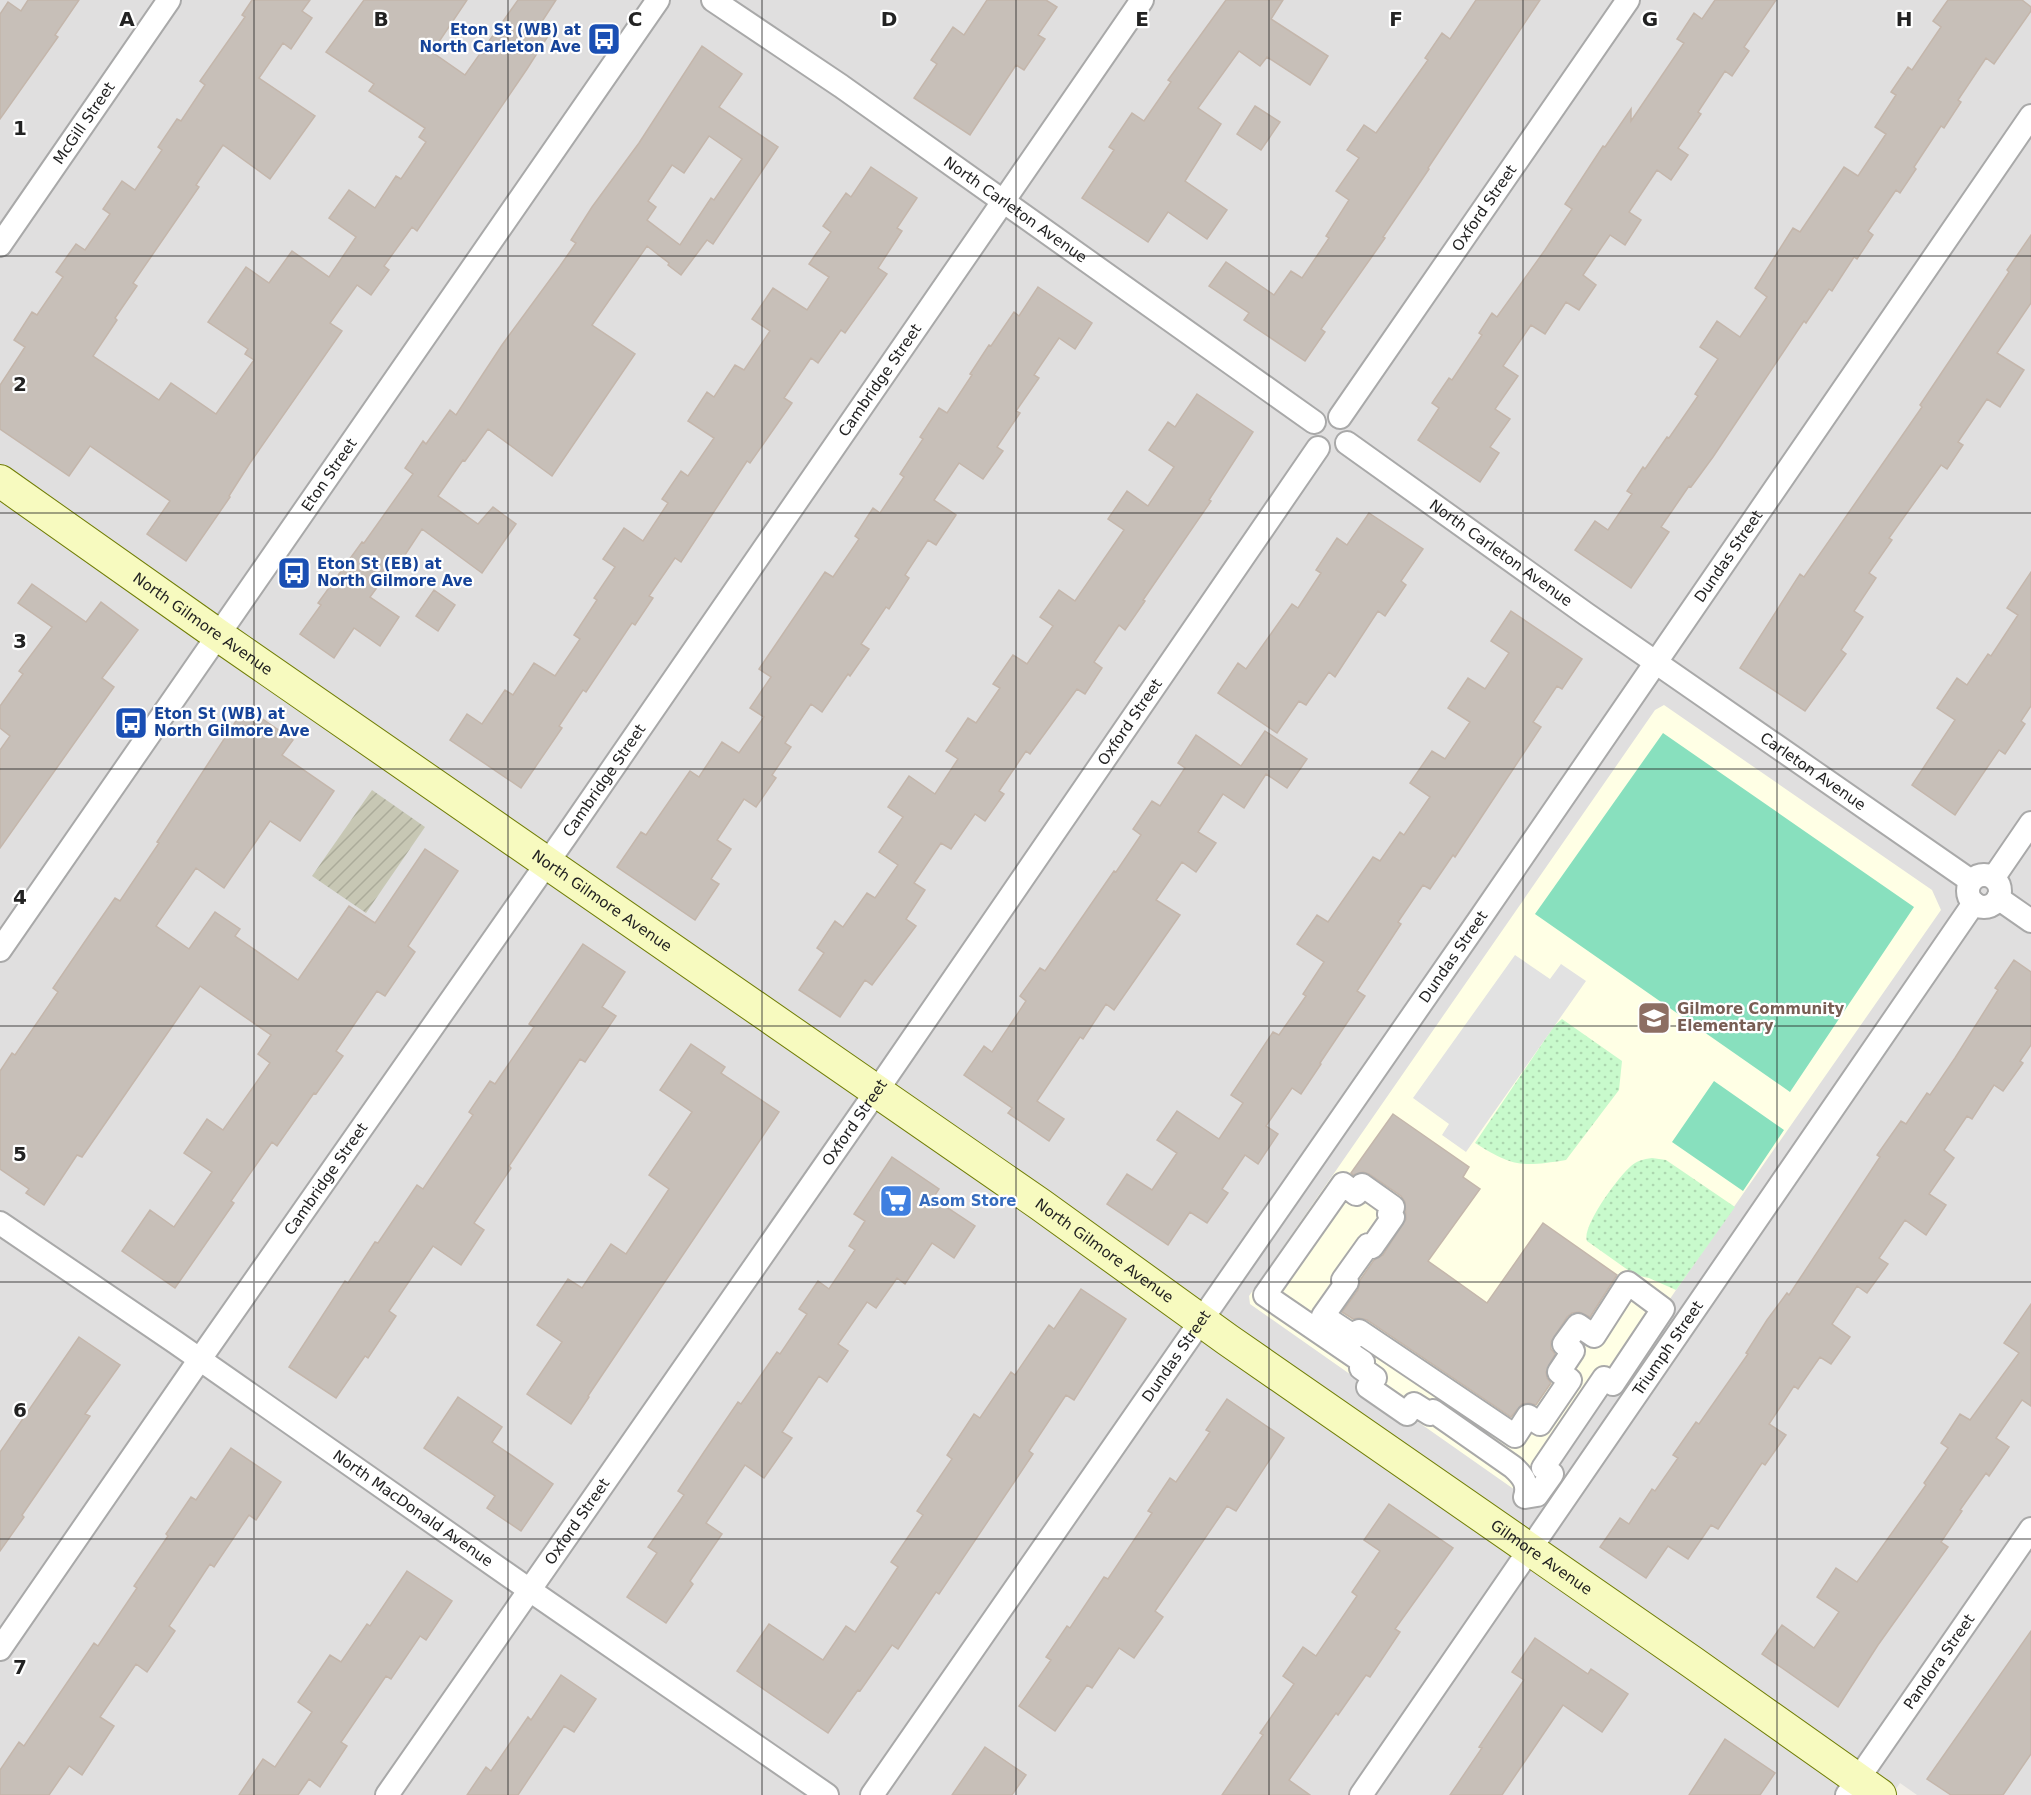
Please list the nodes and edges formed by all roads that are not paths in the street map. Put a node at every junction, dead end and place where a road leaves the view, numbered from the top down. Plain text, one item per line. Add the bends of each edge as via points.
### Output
1 (169, 0) edge
2 (658, 0) edge
3 (712, 0) edge
4 (1142, 0) edge
5 (1628, 0) edge
6 (2031, 116) edge
7 (1004, 202) junction
8 (0, 245) edge
9 (1340, 417) junction
10 (1314, 422) junction
11 (1347, 443) junction
12 (1317, 448) junction
13 (0, 481) edge
14 (218, 635) junction
15 (1656, 662) junction
16 (2031, 824) edge
17 (547, 863) junction
18 (1971, 880) junction
19 (1996, 888) junction
20 (1974, 903) junction
21 (2031, 921) edge
22 (0, 950) edge
23 (876, 1092) junction
24 (0, 1223) edge
25 (1628, 1283) joint
26 (1202, 1320) junction
27 (200, 1359) junction
28 (2031, 1529) edge
29 (1529, 1551) junction
30 (531, 1591) junction
31 (0, 1649) edge
32 (1861, 1790) edge
33 (387, 1795) edge
34 (827, 1795) edge
35 (872, 1795) edge
36 (1361, 1795) edge

1 - 8 street, McGill Street
2 - 14 street, Eton Street
3 - 7 street, North Carleton Avenue
4 - 7 street, Cambridge Street
5 - 9 street, Oxford Street
6 - 15 street, Dundas Street
7 - 10 street, North Carleton Avenue
7 - 17 street, Cambridge Street
9 - 10 street via 1328,415
9 - 11 street via 1348,428
10 - 12 street via 1311,437
11 - 12 street via 1332,453
11 - 15 street, North Carleton Avenue
12 - 23 street, Oxford Street
13 - 14 street, North Gilmore Avenue
14 - 17 street, North Gilmore Avenue
14 - 22 street, Eton Street
15 - 18 street, Carleton Avenue
15 - 26 street, Dundas Street
16 - 19 street
17 - 23 street, North Gilmore Avenue
17 - 27 street, Cambridge Street
18 - 19 street via 1983,874
18 - 20 street via 1968,894
19 - 20 street via 1992,905
19 - 21 street
20 - 29 street, Triumph Street
23 - 26 street, North Gilmore Avenue
23 - 30 street, Oxford Street
24 - 27 street, North MacDonald Avenue
25 - 25 street via 1664,1309 1613,1384 1604,1378 1543,1468 1552,1474 1537,1495 1526,1497 1524,1476 1513,1467 1433,1411 1430,1414 1414,1404 1407,1414 1398,1408 1368,1387 1375,1378 1361,1368 1363,1362 1265,1295 1343,1184 1356,1194 1362,1185 1393,1207 1389,1214 1393,1217 1343,1280 1347,1282 1323,1316 1355,1337 1359,1331 1515,1436 1527,1416 1540,1424 1570,1380 1559,1372 1573,1351 1564,1344 1578,1325 1594,1336
26 - 29 street, Gilmore Avenue
26 - 35 street, Dundas Street
27 - 30 street, North MacDonald Avenue
27 - 31 street, Cambridge Street
28 - 32 street, Pandora Street
29 - 32 street, Gilmore Avenue via 1692,1662
29 - 36 street, Triumph Street
30 - 33 street, Oxford Street
30 - 34 street, North MacDonald Avenue

